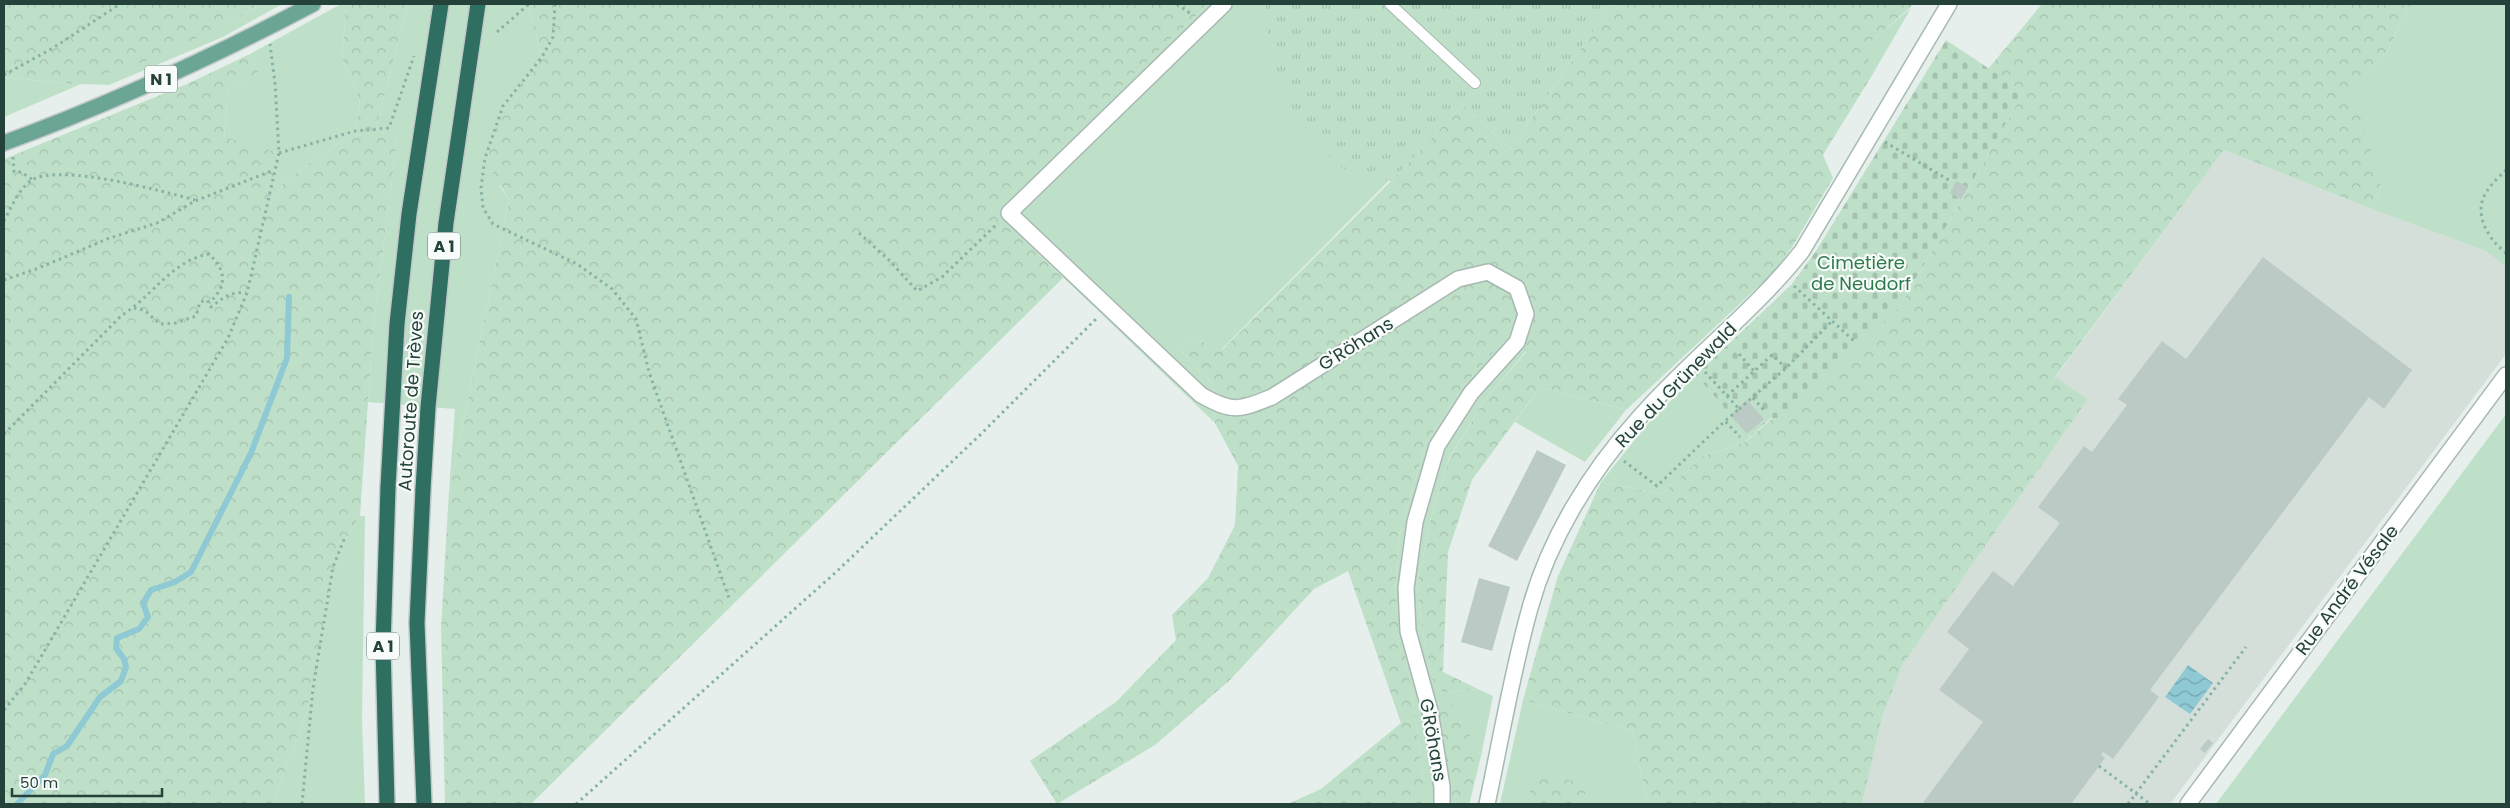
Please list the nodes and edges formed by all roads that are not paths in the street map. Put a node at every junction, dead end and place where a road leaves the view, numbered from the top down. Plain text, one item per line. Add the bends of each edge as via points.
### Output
1 (313, 4) edge
2 (442, 4) edge
3 (478, 4) edge
4 (1224, 4) edge
5 (1390, 4) edge
6 (1949, 4) edge
7 (1475, 83) dead end
8 (10, 140) edge
9 (2506, 375) edge
10 (387, 804) edge
11 (424, 804) edge
12 (1442, 804) edge
13 (1487, 804) edge
14 (2188, 804) edge

1 - 8 main road, N 1 via 182,70
2 - 10 highway, Autoroute de Trèves / A 1, bridge via 409,214 398,314 383,646
3 - 11 highway, Autoroute de Trèves / A 1, bridge via 446,223 429,397 417,623
4 - 12 street, G'Röhans via 1009,212 1201,395 1223,408 1247,407 1272,397 1458,279 1488,272 1517,288 1526,314 1518,342 1471,393 1437,446 1415,522 1407,579 1408,631 1430,711
5 - 7 lane
6 - 13 street, Rue du Grünewald via 1802,251 1779,280 1638,418 1594,474 1563,528 1530,607
9 - 14 street, Rue André Vésale

